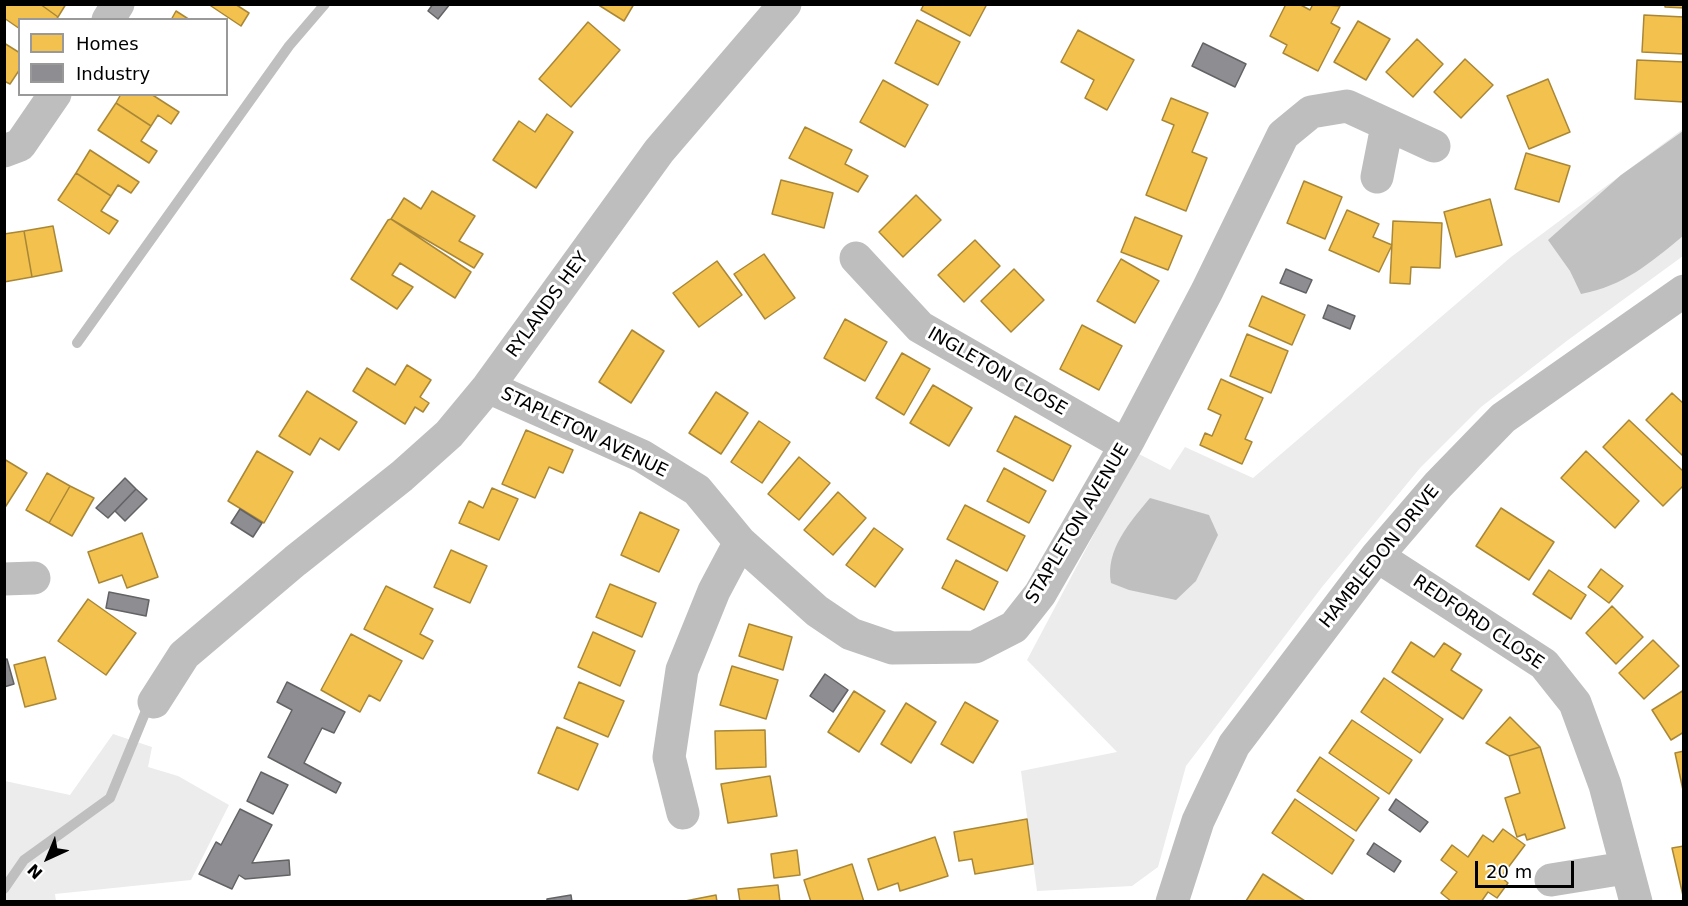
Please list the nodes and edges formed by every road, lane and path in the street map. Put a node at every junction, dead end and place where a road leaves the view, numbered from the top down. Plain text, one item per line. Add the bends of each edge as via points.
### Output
1 (118, 4) edge
2 (785, 4) edge
3 (109, 18) edge
4 (53, 96) edge
5 (1387, 126) junction
6 (1434, 146) dead end
7 (12, 148) edge
8 (1377, 177) dead end
9 (856, 258) dead end
10 (1678, 307) edge
11 (488, 387) junction
12 (1125, 445) junction
13 (740, 542) junction
14 (1377, 556) junction
15 (154, 702) dead end
16 (683, 813) dead end
17 (1625, 868) junction
18 (1551, 880) dead end
19 (1172, 902) edge
20 (1635, 902) edge

1 - 3 street
2 - 11 street, RYLANDS HEY via 659,151
4 - 7 street
5 - 6 street, STAPLETON AVENUE
5 - 8 street
5 - 12 street, STAPLETON AVENUE via 1347,106 1311,112 1283,135 1207,291
9 - 12 street, INGLETON CLOSE via 920,327
10 - 14 street, HAMBLEDON DRIVE via 1503,418
11 - 13 street, STAPLETON AVENUE via 651,462 697,490
11 - 15 street, RYLANDS HEY via 449,434 402,476 184,655
12 - 13 street, STAPLETON AVENUE via 1040,594 1014,627 975,647 892,648 851,634 817,611
13 - 16 street via 714,591 682,670 669,757
14 - 17 street, REDFORD CLOSE via 1544,664 1575,703 1605,785
14 - 19 street, HAMBLEDON DRIVE via 1234,745 1198,821
17 - 18 street
17 - 20 street, REDFORD CLOSE

